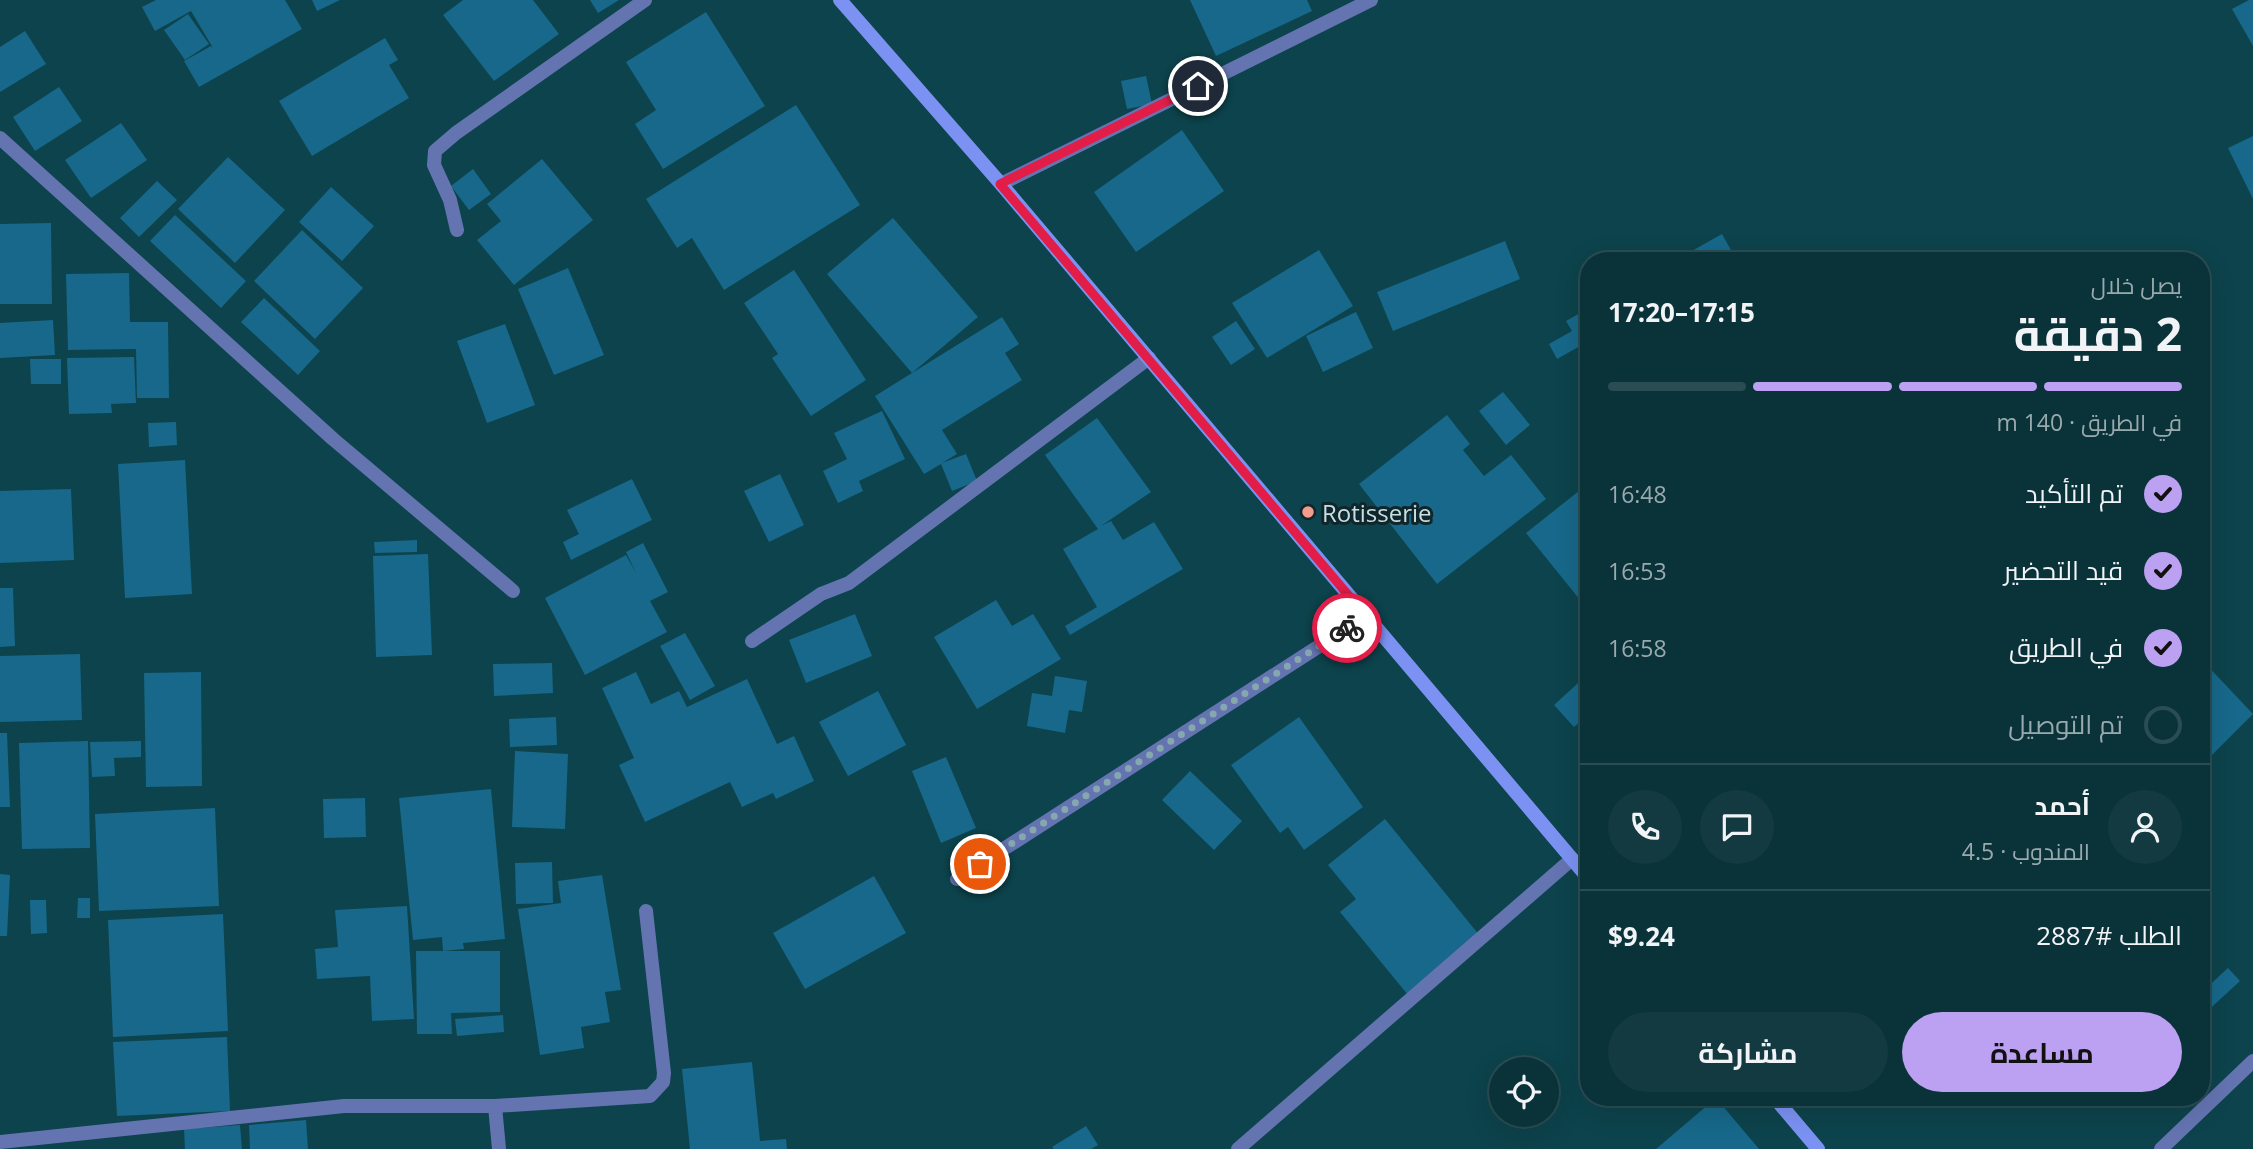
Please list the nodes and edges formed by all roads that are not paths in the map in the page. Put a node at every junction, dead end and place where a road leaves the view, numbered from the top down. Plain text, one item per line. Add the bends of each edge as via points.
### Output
1 (645, 0) edge
2 (839, 0) edge
3 (1371, 0) edge
4 (0, 138) edge
5 (1000, 184) junction
6 (457, 230) dead end
7 (1149, 358) junction
8 (513, 591) dead end
9 (1366, 616) junction
10 (752, 641) dead end
11 (1572, 859) junction
12 (1580, 868) edge
13 (957, 878) dead end
14 (646, 911) dead end
15 (2253, 1061) edge
16 (2210, 1102) edge
17 (495, 1106) junction
18 (1782, 1106) edge
19 (2206, 1106) edge
20 (0, 1142) edge
21 (499, 1149) edge
22 (1238, 1149) edge
23 (1818, 1149) edge
24 (2161, 1149) edge

1 - 6 street via 435,152 434,165
2 - 5 main road
3 - 5 street
4 - 8 street via 333,439
5 - 7 main road
7 - 9 main road
7 - 10 street via 849,583 821,594
9 - 11 main road
9 - 13 street
11 - 12 main road
11 - 22 street
14 - 17 street via 664,1073 658,1090 650,1096
15 - 16 street
17 - 20 street via 344,1106
17 - 21 street
18 - 23 main road
19 - 24 street

